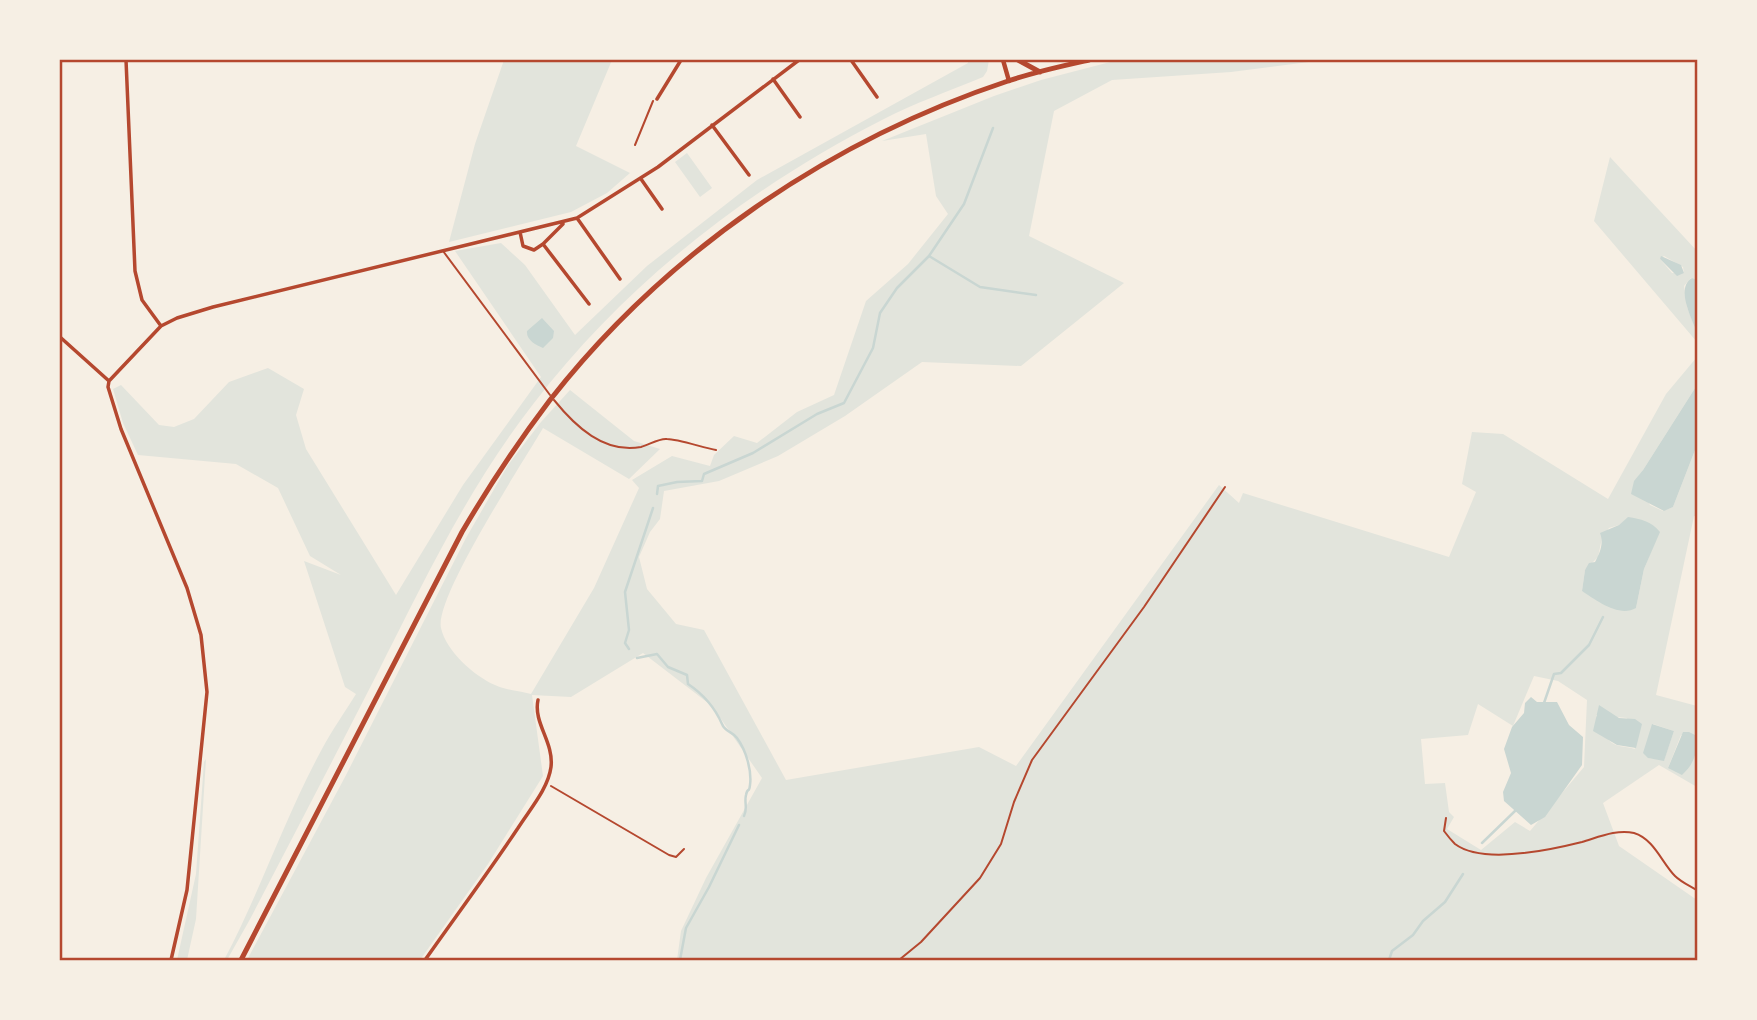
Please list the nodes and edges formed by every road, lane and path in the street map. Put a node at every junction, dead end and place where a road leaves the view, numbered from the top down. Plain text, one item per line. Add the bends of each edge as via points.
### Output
1 (126, 60) edge
2 (681, 60) edge
3 (799, 60) edge
4 (851, 60) edge
5 (1003, 60) edge
6 (1018, 60) edge
7 (1090, 60) edge
8 (1040, 72) junction
9 (773, 79) junction
10 (1009, 80) junction
11 (877, 97) dead end
12 (657, 99) joint
13 (800, 117) dead end
14 (712, 125) junction
15 (635, 145) dead end
16 (749, 174) dead end
17 (641, 178) junction
18 (663, 209) dead end
19 (577, 218) junction
20 (564, 222) junction
21 (520, 232) junction
22 (543, 244) junction
23 (443, 250) junction
24 (620, 279) dead end
25 (589, 304) dead end
26 (161, 326) junction
27 (60, 337) edge
28 (109, 381) junction
29 (716, 450) dead end
30 (1225, 486) dead end
31 (538, 699) dead end
32 (547, 784) junction
33 (1446, 818) dead end
34 (684, 849) dead end
35 (1698, 891) edge
36 (171, 961) edge
37 (241, 961) edge
38 (425, 961) edge
39 (899, 961) edge

1 - 26 street via 135,271 142,300
2 - 12 street
3 - 9 street
4 - 11 street
5 - 10 street
6 - 8 main road
7 - 8 main road
8 - 10 main road
9 - 13 street
9 - 14 street
10 - 37 main road via 889,129 775,194 682,264 582,363 521,440 462,532
12 - 15 path via 651,102
14 - 16 street
14 - 17 street
17 - 18 street
17 - 19 street
19 - 20 street
19 - 24 street
20 - 21 street
20 - 22 street
21 - 22 street via 523,246 534,250
21 - 23 street
22 - 25 street
23 - 26 street via 213,307
23 - 29 lane via 576,426 614,446 642,447 667,439
26 - 28 street
27 - 28 street
28 - 36 street via 121,429 187,587 205,663 207,692 187,890
30 - 39 path via 1032,760 1001,844 980,878
31 - 32 street via 536,710 551,750
32 - 34 path via 669,855 676,857
32 - 38 street
33 - 35 lane via 1444,831 1455,844 1477,852 1517,854 1620,831 1640,835 1675,876

